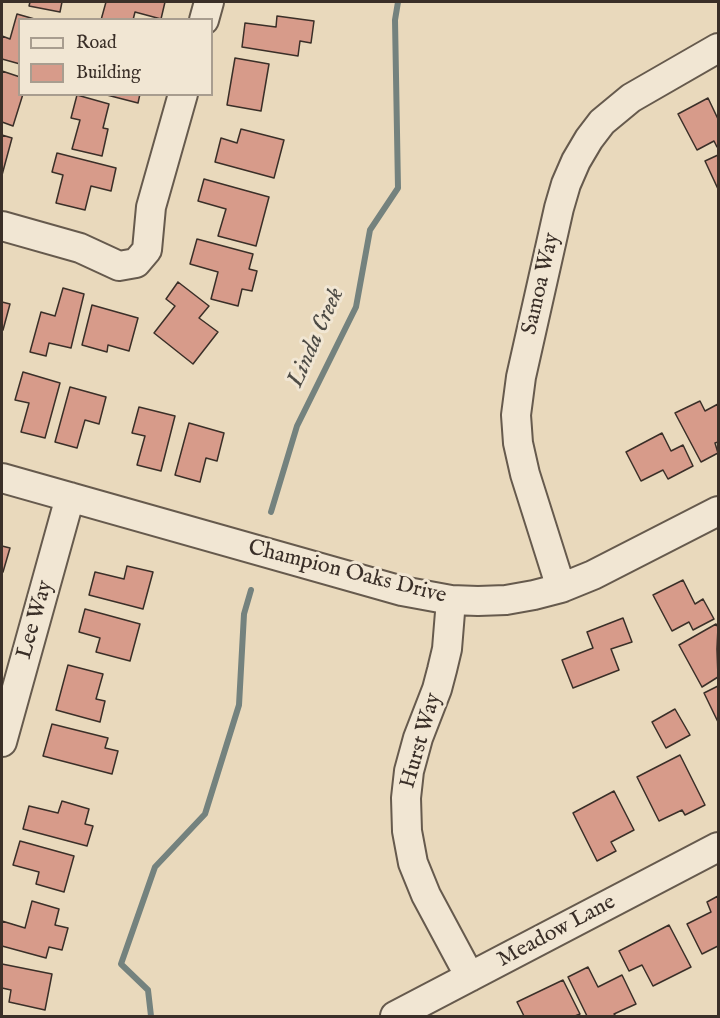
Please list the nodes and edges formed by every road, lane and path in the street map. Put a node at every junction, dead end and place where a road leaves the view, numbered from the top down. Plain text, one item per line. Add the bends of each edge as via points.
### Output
1 (209, 2) edge
2 (205, 18) edge
3 (718, 48) edge
4 (182, 96) edge
5 (2, 226) edge
6 (2, 478) edge
7 (70, 497) junction
8 (715, 520) edge
9 (561, 588) junction
10 (451, 600) junction
11 (2, 741) edge
12 (718, 847) edge
13 (470, 978) junction
14 (395, 1017) edge

1 - 2 street
3 - 9 street, Samoa Way via 631,98 602,122 576,161 559,208 520,377 516,415 525,474
4 - 5 street via 151,207 147,250 136,263 119,266 80,248
6 - 7 street, Champion Oaks Drive
7 - 10 street, Champion Oaks Drive via 402,591
7 - 11 street, Lee Way
8 - 9 street, Champion Oaks Drive
9 - 10 street, Champion Oaks Drive via 506,600
10 - 13 street, Hurst Way via 442,670 409,771 407,831 413,863 426,894
12 - 13 street, Meadow Lane
13 - 14 street, Meadow Lane

